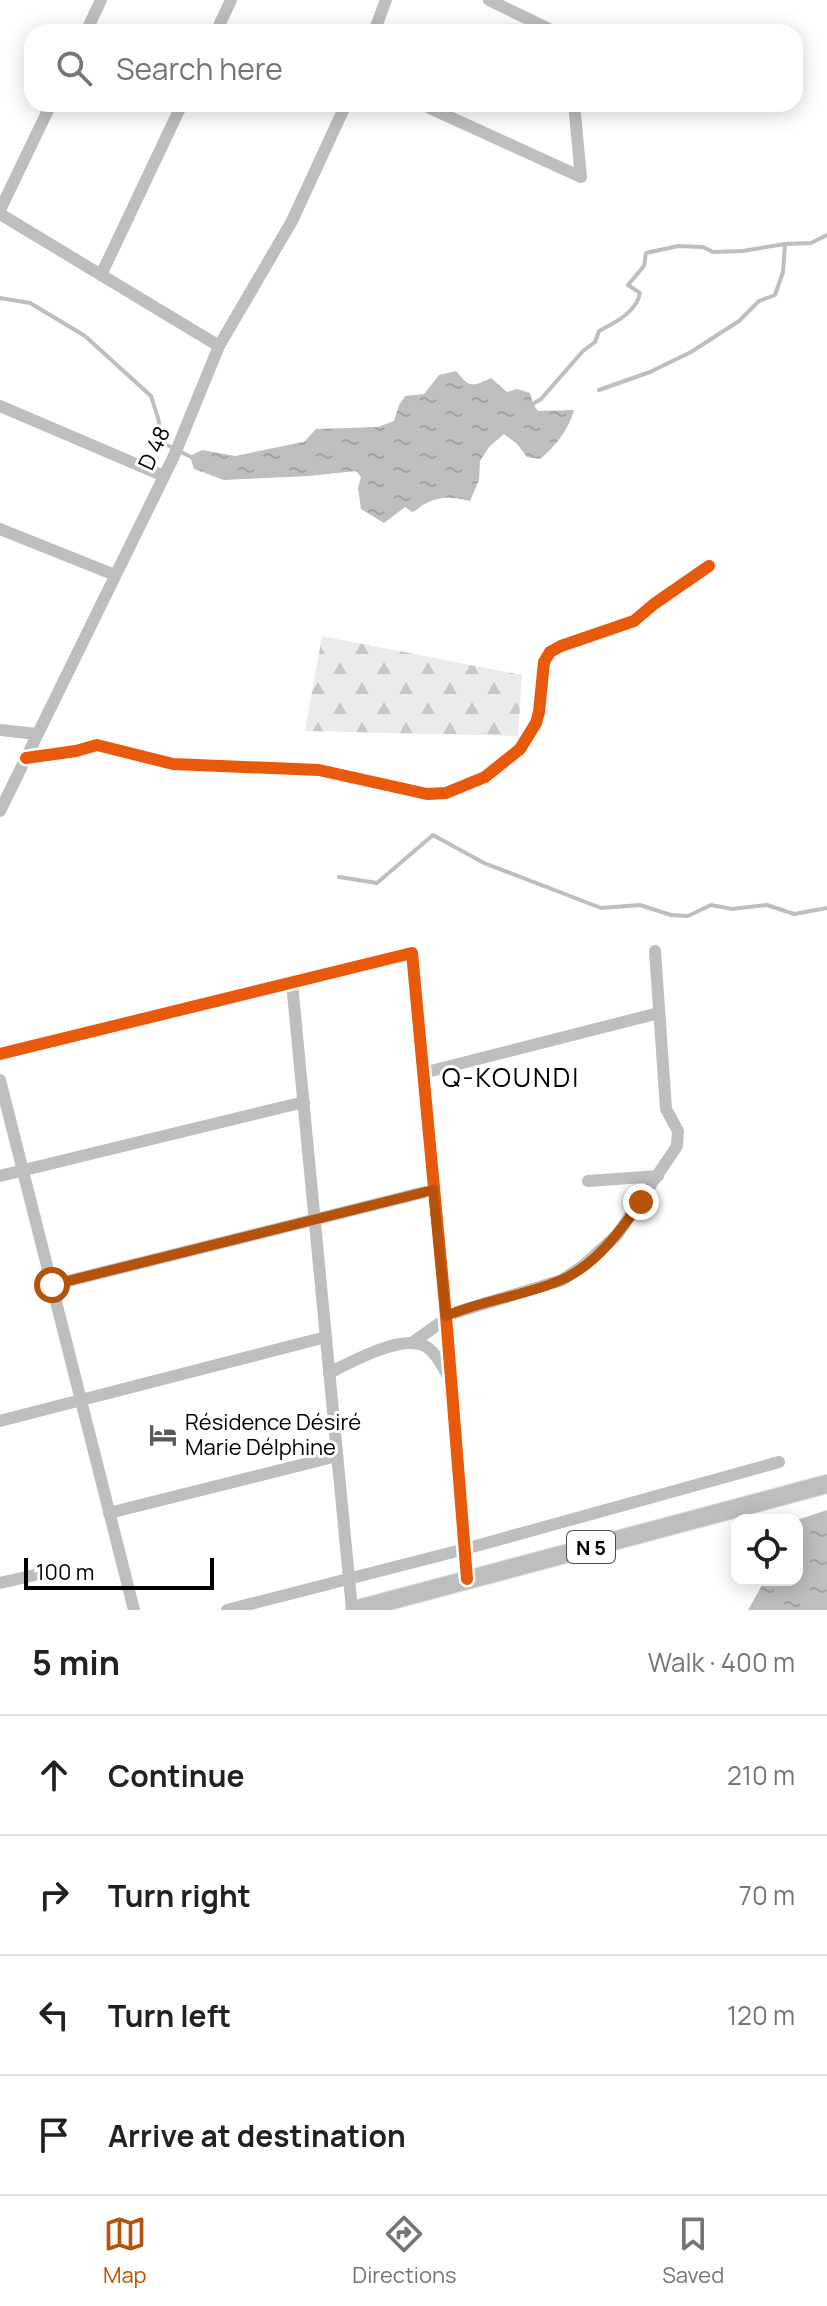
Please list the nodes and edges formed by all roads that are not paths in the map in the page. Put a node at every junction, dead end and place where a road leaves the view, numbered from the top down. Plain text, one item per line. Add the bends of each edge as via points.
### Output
1 (101, 0) edge
2 (231, 0) edge
3 (386, 0) edge
4 (489, 0) edge
5 (90, 24) edge
6 (220, 24) edge
7 (377, 24) edge
8 (538, 24) edge
9 (47, 112) edge
10 (178, 112) edge
11 (342, 112) edge
12 (439, 112) edge
13 (575, 112) edge
14 (0, 212) edge
15 (101, 275) junction
16 (219, 346) junction
17 (0, 406) edge
18 (164, 476) junction
19 (0, 529) edge
20 (709, 566) dead end
21 (115, 575) junction
22 (0, 730) edge
23 (37, 734) junction
24 (26, 758) junction
25 (0, 811) edge
26 (655, 951) dead end
27 (292, 983) junction
28 (659, 1013) junction
29 (0, 1054) edge
30 (423, 1073) junction
31 (0, 1080) edge
32 (304, 1102) junction
33 (23, 1170) junction
34 (0, 1176) edge
35 (658, 1176) junction
36 (588, 1181) dead end
37 (433, 1190) junction
38 (315, 1220) junction
39 (52, 1285) junction
40 (446, 1316) junction
41 (326, 1337) junction
42 (412, 1343) junction
43 (329, 1373) junction
44 (450, 1378) junction
45 (81, 1400) junction
46 (0, 1421) edge
47 (337, 1456) junction
48 (779, 1462) dead end
49 (827, 1484) edge
50 (109, 1513) junction
51 (465, 1549) junction
52 (44, 1568) dead end
53 (349, 1579) junction
54 (467, 1579) junction
55 (0, 1583) edge
56 (134, 1610) edge
57 (227, 1610) edge
58 (353, 1610) edge

1 - 5 street
2 - 6 street
3 - 7 street
4 - 8 street
9 - 14 street
10 - 15 street
11 - 16 street, D 48 via 292,221
12 - 13 street via 581,177
14 - 15 street
15 - 16 street
16 - 18 street, D 48
17 - 18 street
18 - 21 street, D 48
19 - 21 street
20 - 24 street via 634,621 550,652 536,723 520,749 485,777 446,793 427,794 319,770 173,764 97,745
21 - 23 street, D 48
22 - 23 street
23 - 24 street, D 48
24 - 25 street, D 48
26 - 28 street
27 - 29 street
27 - 30 street via 412,953
27 - 32 street
28 - 30 street
28 - 35 street via 666,1109 678,1131 677,1146
30 - 37 street
31 - 33 street
32 - 33 street
32 - 38 street
33 - 34 street
33 - 39 street
35 - 36 street
35 - 40 street via 617,1235 562,1280
37 - 38 street
37 - 40 street
38 - 39 street
38 - 41 street
39 - 45 street
40 - 42 street
40 - 44 street
41 - 43 street
41 - 45 street
42 - 43 street via 365,1355
42 - 44 street via 437,1357
43 - 47 street
44 - 51 street
45 - 46 street
45 - 50 street
47 - 50 street
47 - 53 street
48 - 51 street
49 - 54 highway, N 5
50 - 56 street
51 - 53 street
51 - 54 street
52 - 55 street
53 - 57 street
53 - 58 street
54 - 58 highway, N 5

